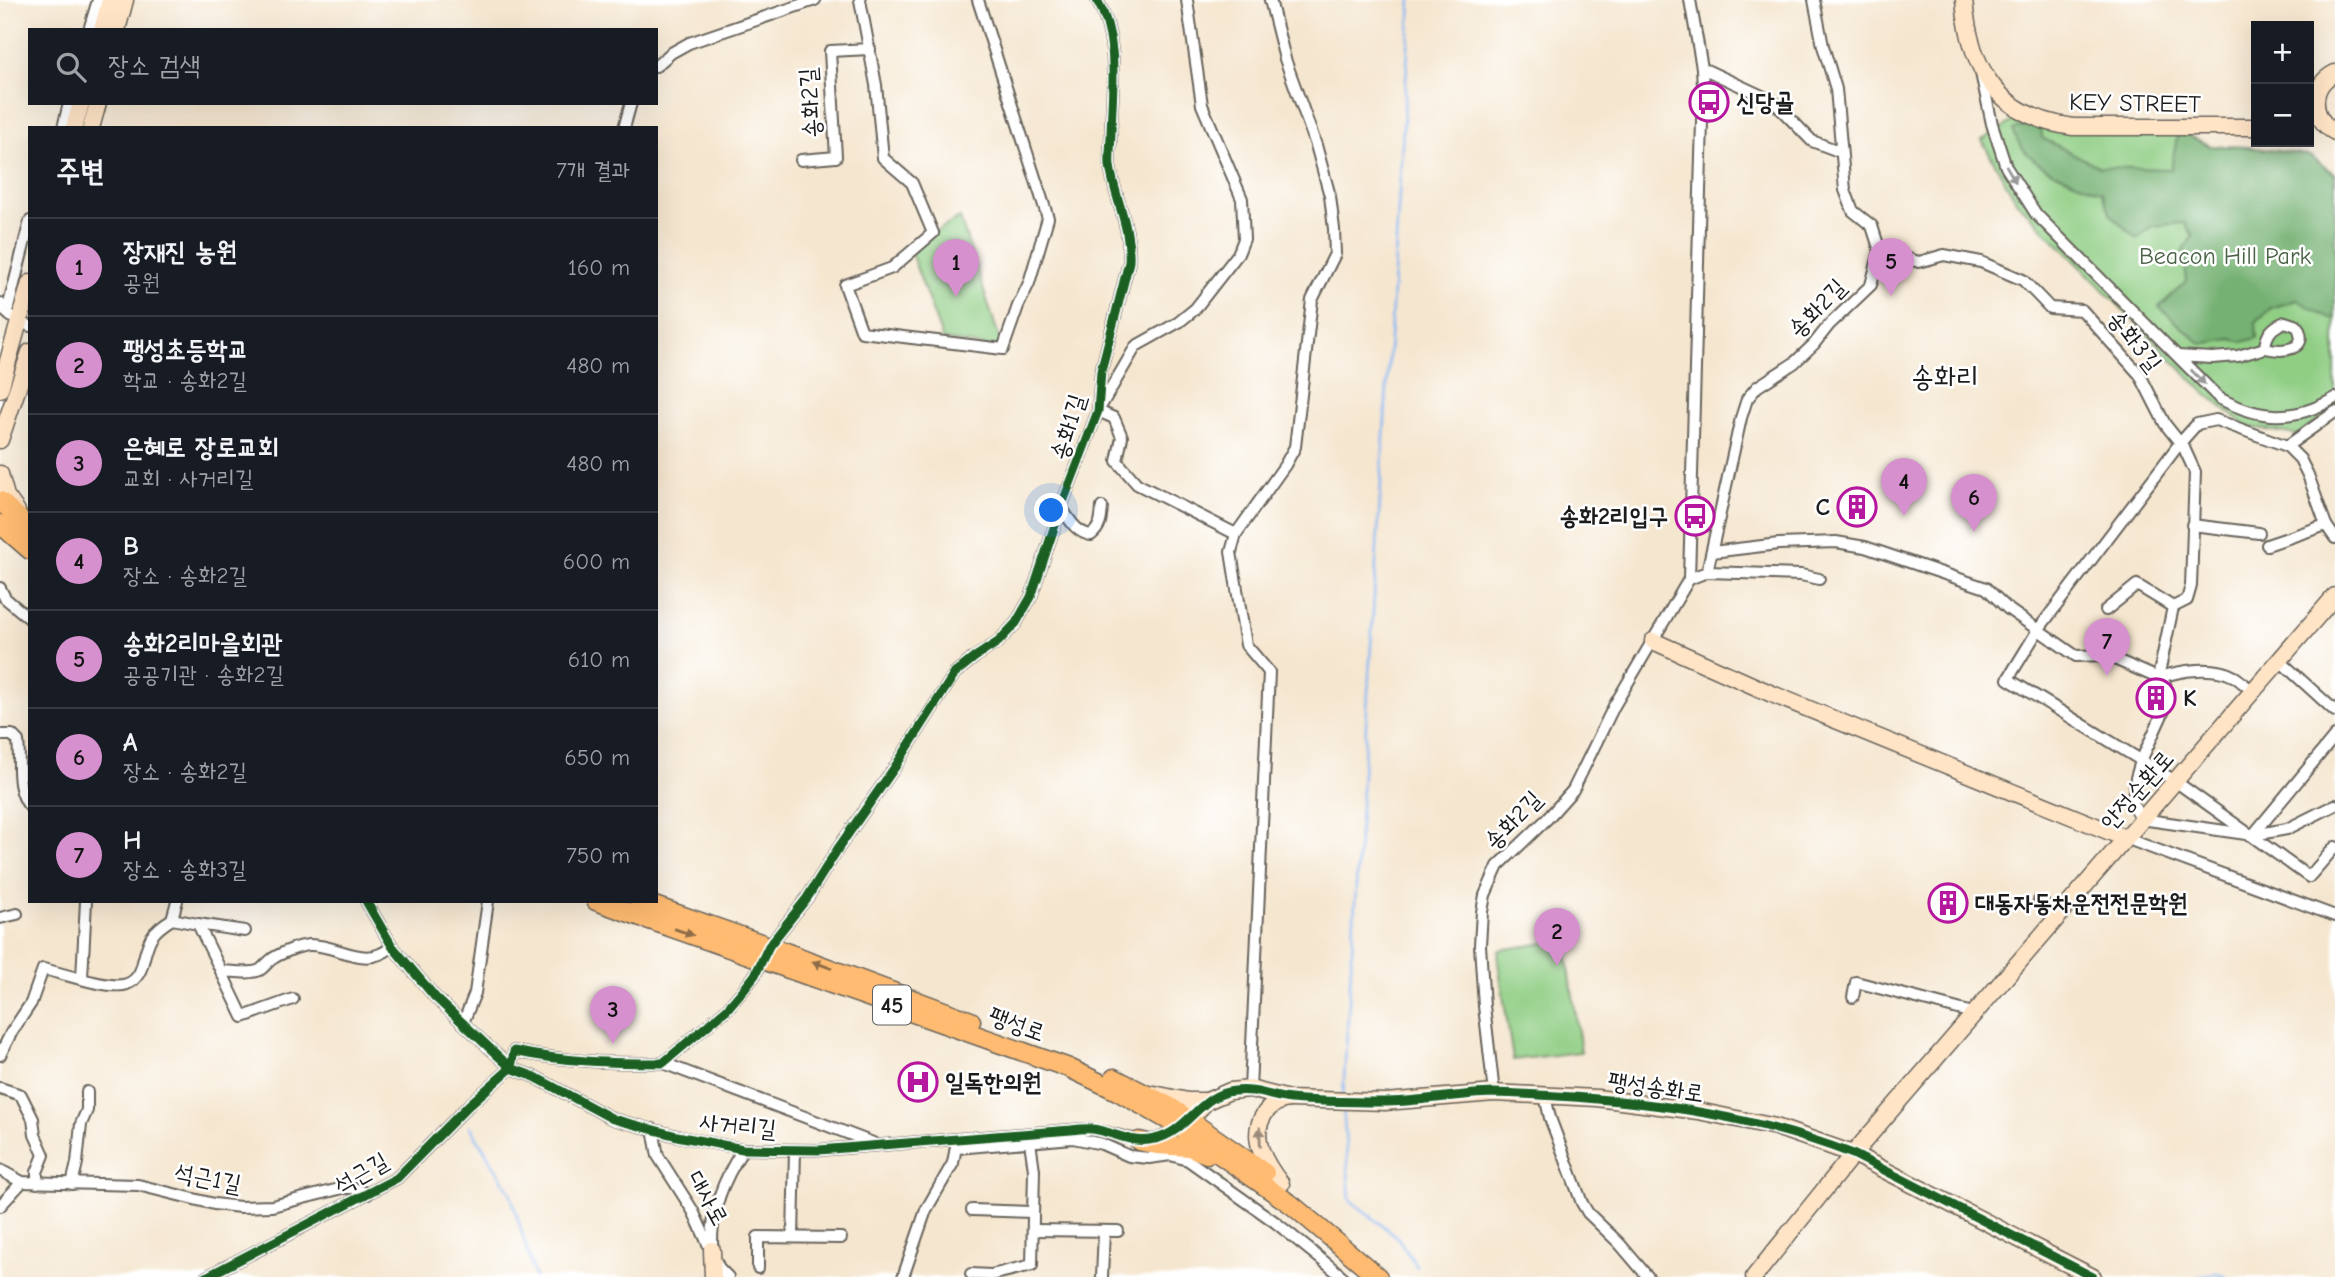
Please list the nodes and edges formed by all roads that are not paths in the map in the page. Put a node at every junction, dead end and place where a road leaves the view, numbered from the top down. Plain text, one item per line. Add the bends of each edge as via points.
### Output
1 (98, 0) edge
2 (110, 0) edge
3 (125, 0) edge
4 (815, 0) edge
5 (860, 0) edge
6 (978, 0) edge
7 (1097, 0) edge
8 (1187, 0) edge
9 (1270, 0) edge
10 (1690, 0) edge
11 (1814, 0) edge
12 (1964, 0) edge
13 (90, 28) edge
14 (103, 28) edge
15 (118, 28) edge
16 (870, 49) junction
17 (658, 64) edge
18 (1702, 68) junction
19 (1980, 68) junction
20 (2326, 80) edge
21 (69, 105) edge
22 (80, 105) edge
23 (97, 105) edge
24 (630, 105) edge
25 (63, 126) edge
26 (75, 126) edge
27 (92, 126) edge
28 (625, 126) edge
29 (2251, 127) edge
30 (2331, 130) edge
31 (1840, 152) junction
32 (801, 160) dead end
33 (28, 232) edge
34 (1881, 251) junction
35 (28, 288) edge
36 (14, 316) edge
37 (2265, 348) dead end
38 (2178, 356) junction
39 (28, 358) edge
40 (0, 389) edge
41 (2335, 398) edge
42 (1098, 411) junction
43 (2335, 412) edge
44 (2, 435) edge
45 (2180, 443) junction
46 (2287, 446) junction
47 (0, 449) edge
48 (0, 474) edge
49 (0, 501) edge
50 (1061, 507) junction
51 (1102, 507) dead end
52 (0, 524) edge
53 (2192, 525) junction
54 (28, 526) edge
55 (28, 526) edge
56 (2326, 526) junction
57 (2259, 533) dead end
58 (1236, 534) junction
59 (2335, 538) edge
60 (2267, 545) dead end
61 (28, 548) edge
62 (1712, 552) junction
63 (1707, 572) junction
64 (1689, 579) junction
65 (1819, 579) dead end
66 (0, 588) edge
67 (2335, 596) edge
68 (2173, 607) junction
69 (2106, 610) dead end
70 (28, 617) edge
71 (2038, 630) junction
72 (2115, 632) dead end
73 (1653, 641) junction
74 (2105, 655) junction
75 (2279, 660) junction
76 (2158, 678) junction
77 (2253, 691) junction
78 (2335, 711) edge
79 (0, 735) edge
80 (2335, 736) edge
81 (2141, 761) junction
82 (2175, 781) junction
83 (28, 804) edge
84 (2335, 805) edge
85 (2141, 819) junction
86 (2253, 835) junction
87 (2126, 838) junction
88 (2335, 846) edge
89 (2039, 901) dead end
90 (86, 903) edge
91 (176, 903) edge
92 (367, 903) edge
93 (488, 903) edge
94 (603, 903) edge
95 (645, 903) edge
96 (17, 914) dead end
97 (2059, 914) junction
98 (2335, 916) edge
99 (0, 918) edge
100 (172, 919) junction
101 (198, 924) junction
102 (245, 931) dead end
103 (392, 946) junction
104 (766, 952) junction
105 (221, 971) junction
106 (82, 978) junction
107 (1853, 997) dead end
108 (293, 999) dead end
109 (1973, 1013) junction
110 (463, 1023) junction
111 (0, 1055) edge
112 (663, 1063) junction
113 (511, 1068) junction
114 (0, 1088) edge
115 (1250, 1089) junction
116 (1144, 1091) junction
117 (87, 1092) dead end
118 (1494, 1093) junction
119 (1545, 1096) junction
120 (1289, 1099) junction
121 (1207, 1101) junction
122 (1185, 1123) junction
123 (653, 1129) junction
124 (1139, 1141) junction
125 (1030, 1142) junction
126 (957, 1143) junction
127 (877, 1145) junction
128 (743, 1149) junction
129 (795, 1150) junction
130 (1853, 1154) junction
131 (1224, 1159) junction
132 (0, 1170) edge
133 (22, 1182) junction
134 (37, 1183) junction
135 (72, 1184) junction
136 (1281, 1184) junction
137 (368, 1194) junction
138 (1292, 1205) junction
139 (0, 1206) edge
140 (972, 1210) dead end
141 (1033, 1212) junction
142 (1275, 1222) junction
143 (1033, 1230) junction
144 (1104, 1231) junction
145 (1118, 1231) dead end
146 (793, 1237) junction
147 (841, 1238) dead end
148 (712, 1250) junction
149 (758, 1268) dead end
150 (971, 1274) dead end
151 (206, 1277) edge
152 (713, 1277) edge
153 (728, 1277) edge
154 (903, 1277) edge
155 (1102, 1277) edge
156 (1343, 1277) edge
157 (1378, 1277) edge
158 (1392, 1277) edge
159 (1648, 1277) edge
160 (1754, 1277) edge
161 (2093, 1277) edge

1 - 13 street
2 - 14 street
3 - 15 street
4 - 17 street via 689,43
5 - 16 street
6 - 16 street via 1048,218 1003,349 862,332 845,285 892,268 933,233 912,184 883,158
7 - 42 street, 송화1길 via 1110,27 1110,164 1130,245 1101,371
8 - 42 street via 1202,105 1242,199 1244,239 1238,254 1195,309 1136,346
9 - 58 street via 1330,196 1335,254 1312,300 1295,447
10 - 18 street, 송화2길
11 - 31 street via 1836,89
12 - 19 street, KEY STREET via 1971,47
16 - 32 street, 송화2길 via 830,51 836,157
18 - 31 street via 1773,101 1812,141
18 - 64 street, 송화2길
19 - 29 street, KEY STREET via 1993,89 2011,105 2053,124
19 -> 38 street via 2007,167 2036,214
20 - 30 street via 2315,105 2319,118
21 - 25 street
22 - 26 street
23 - 27 street
24 - 28 street
31 - 34 street via 1853,211 1872,226
33 - 36 street
34 - 45 street, 송화3길 via 1919,262 1944,255 1981,262 2023,280 2050,307 2082,310 2140,376
34 - 62 street, 송화2길 via 1871,285 1794,363 1756,387 1748,399
35 - 36 street
36 - 40 street
37 - 38 street via 2238,356
38 -> 41 street via 2219,398 2238,409 2286,416
39 - 44 street
42 - 50 street, 송화1길
42 - 58 street via 1114,418 1122,437 1116,461 1137,484
43 - 46 street
44 - 47 street
45 - 46 street via 2197,424 2216,420
45 - 53 street, 송화3길 via 2195,472
45 - 71 street
46 - 56 street via 2308,475
48 - 54 street via 6,496
49 - 55 main road
50 - 51 street via 1083,534 1091,535 1098,530
50 - 104 street, 송화1길 via 1031,597 1016,623 955,673 807,898
52 - 61 main road
53 - 57 street
53 - 68 street, 송화3길 via 2191,586 2187,600
56 - 59 street
56 - 60 street
58 - 115 street via 1231,552 1246,646 1269,672
62 - 63 street, 송화2길
62 - 71 street via 1779,544 1865,547 1986,588
63 - 64 street
63 - 65 street
64 - 73 street, 송화2길
66 - 70 street
67 - 75 street, 안정순환로
68 - 69 street via 2137,585
68 - 76 street, 송화3길
71 - 74 street via 2076,656
71 - 81 street via 2008,679
72 - 74 street
73 - 87 street
73 - 118 street, 송화2길 via 1614,706 1573,790 1498,866 1485,895 1480,945
74 - 76 street
75 - 77 street, 안정순환로
75 - 78 street
76 - 77 street via 2177,671 2221,671
76 - 81 street, 송화3길 via 2165,684 2166,706
77 - 82 street, 안정순환로
79 - 83 street via 12,735 18,741 18,776
80 - 86 street
81 - 82 street
81 - 85 street, 송화3길 via 2132,803
82 - 85 street, 안정순환로
82 - 86 street
84 - 86 street via 2287,829
85 - 86 street
85 - 87 street, 안정순환로
86 - 88 street via 2309,877
87 - 97 street, 안정순환로
87 - 98 street
89 - 97 street
90 - 106 street
91 - 100 street
92 - 103 street, 사거리길
93 - 110 street via 475,993
94 -> 104 main road, 팽성로 / 45
95 - 104 main road, 팽성로 / 45
96 - 99 street
97 - 109 street, 안정순환로
100 - 101 street
100 - 106 street via 150,937 139,974 132,982 111,985
101 - 102 street
101 - 105 street
103 - 105 street via 374,957 358,957 309,945 275,957 259,970
103 - 110 street, 사거리길
104 - 112 street, 송화1길 via 755,975 727,1009
116 -> 104 main road, 팽성로 / 45 via 1031,1043
104 - 122 main road, 팽성로 / 45 via 1069,1068
105 - 108 street via 243,1017
106 - 111 street via 43,968 31,1003
107 - 109 street via 1856,982
109 - 130 street, 안정순환로
110 - 113 street, 사거리길
112 - 113 street, 석근길 via 591,1063 514,1051
112 - 127 street
113 - 123 street, 사거리길 via 613,1119
113 - 137 street, 석근길 via 397,1178
114 - 134 street via 21,1096 33,1119 44,1156
115 - 120 street, 팽성송화로
115 - 121 street, 팽성송화로
116 - 121 street
116 - 122 main road, 팽성로 / 45
117 - 135 street
118 - 119 street, 팽성송화로
118 - 120 street, 팽성송화로 via 1385,1102
119 - 130 street, 팽성송화로 via 1698,1111 1776,1128
119 - 159 street via 1588,1213
136 -> 120 street via 1261,1152 1259,1128 1268,1110
121 - 122 street, 팽성송화로
122 - 124 street via 1156,1139
122 - 131 main road, 팽성로 / 45
122 - 136 main road, 팽성로 / 45
123 - 128 street, 사거리길
123 - 148 street, 대사로 via 658,1156
124 - 126 street, 사거리길 via 1093,1129
124 - 131 main road via 1189,1147
125 - 126 street
125 - 141 street
125 - 142 street via 1073,1138 1138,1157 1177,1155
126 - 127 street, 사거리길
126 - 154 street via 953,1163 926,1210
127 - 129 street, 사거리길
128 - 129 street, 사거리길
128 - 148 street via 721,1188 711,1225
129 - 146 street
130 - 160 street, 안정순환로
130 - 161 street, 팽성송화로
131 - 138 main road, 팽성로 / 45
132 - 133 street, 석근1길
133 - 134 street, 석근1길
133 - 139 street
134 - 135 street, 석근1길
135 - 137 street, 석근1길 via 138,1185 240,1207 272,1206 343,1188
136 - 158 main road, 팽성로 / 45
137 - 151 street, 석근길
138 - 142 street
138 - 157 main road, 팽성로 / 45
140 - 141 street
141 - 143 street
142 - 156 street
143 - 144 street
143 - 150 street via 1032,1265 991,1275
144 - 145 street
144 - 155 street
146 - 147 street
146 - 149 street via 758,1237
148 - 152 street
148 - 153 street, 대사로

